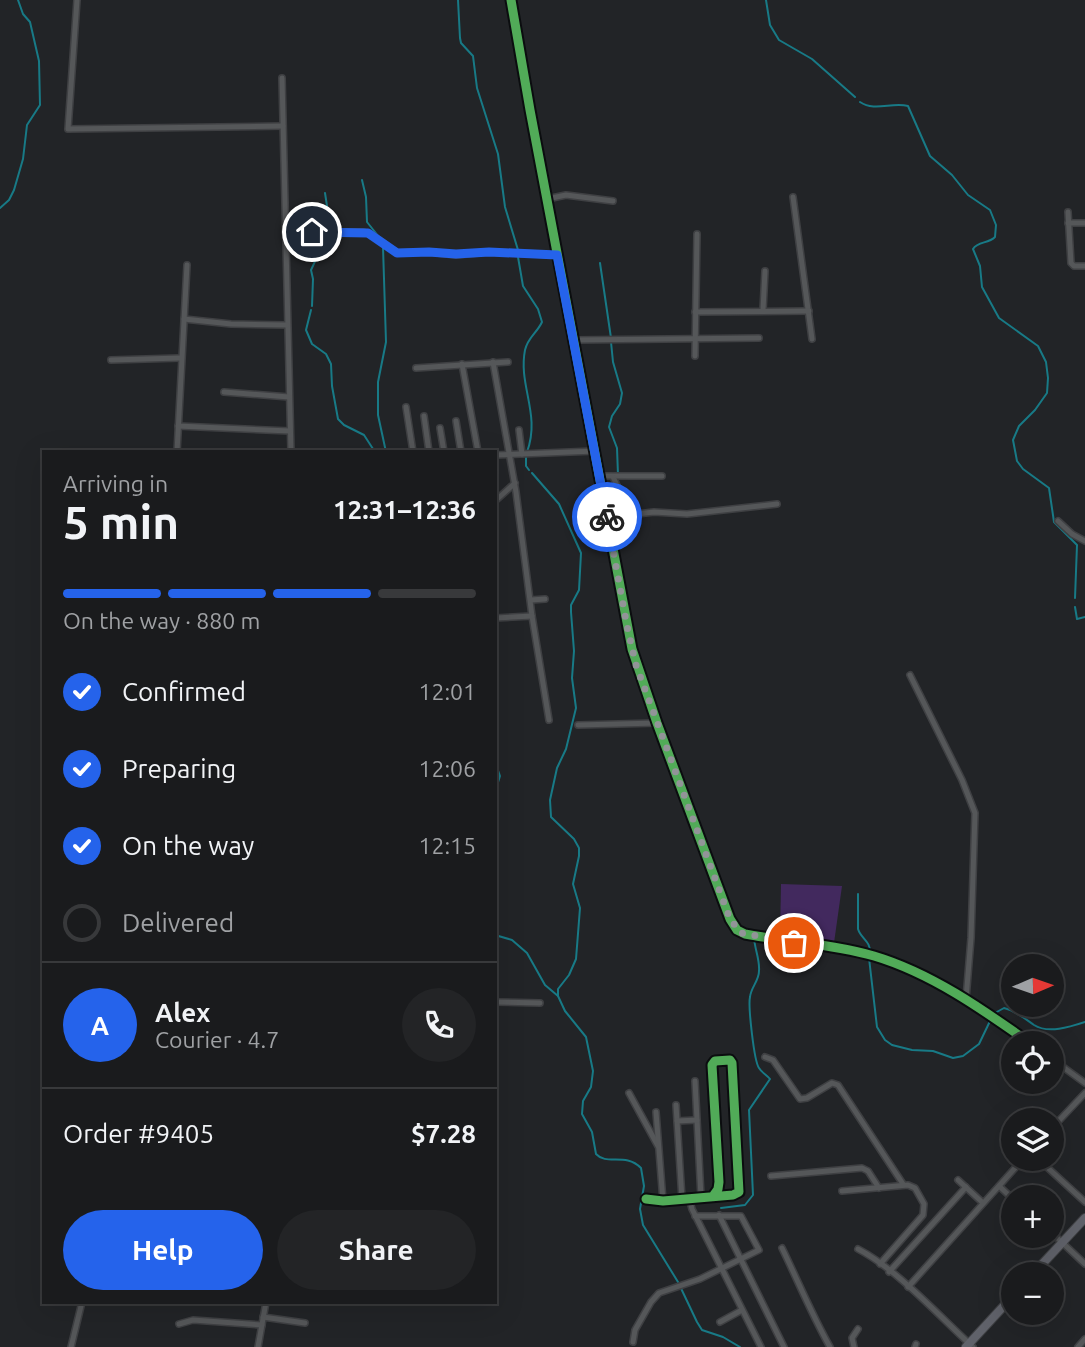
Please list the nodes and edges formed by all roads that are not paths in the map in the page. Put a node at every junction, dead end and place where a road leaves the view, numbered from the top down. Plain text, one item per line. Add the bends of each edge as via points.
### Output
1 (77, 0) edge
2 (512, 0) edge
3 (282, 78) dead end
4 (283, 126) junction
5 (793, 197) dead end
6 (547, 199) junction
7 (613, 201) dead end
8 (1068, 212) dead end
9 (1068, 223) junction
10 (1085, 223) edge
11 (285, 232) junction
12 (697, 234) dead end
13 (557, 255) junction
14 (187, 265) dead end
15 (1085, 266) edge
16 (765, 271) dead end
17 (763, 310) junction
18 (808, 311) junction
19 (695, 313) junction
20 (184, 319) junction
21 (287, 325) junction
22 (695, 338) junction
23 (759, 338) dead end
24 (812, 338) dead end
25 (574, 340) junction
26 (695, 356) dead end
27 (180, 358) junction
28 (111, 360) dead end
29 (494, 362) junction
30 (508, 362) dead end
31 (462, 365) junction
32 (416, 368) dead end
33 (224, 392) dead end
34 (289, 397) junction
35 (406, 407) dead end
36 (424, 416) dead end
37 (456, 421) dead end
38 (178, 426) junction
39 (440, 428) dead end
40 (290, 430) junction
41 (519, 430) dead end
42 (177, 450) edge
43 (291, 450) edge
44 (413, 450) edge
45 (429, 450) edge
46 (444, 450) edge
47 (461, 450) edge
48 (478, 450) edge
49 (595, 451) junction
50 (509, 454) junction
51 (522, 454) junction
52 (497, 455) edge
53 (600, 476) junction
54 (662, 476) dead end
55 (613, 477) junction
56 (514, 483) junction
57 (497, 499) edge
58 (778, 505) dead end
59 (1058, 521) dead end
60 (1085, 541) edge
61 (545, 599) dead end
62 (531, 600) junction
63 (532, 616) junction
64 (497, 618) edge
65 (910, 675) dead end
66 (549, 720) dead end
67 (657, 723) junction
68 (578, 725) dead end
69 (966, 999) junction
70 (497, 1002) edge
71 (540, 1003) dead end
72 (1013, 1031) edge
73 (765, 1057) dead end
74 (1064, 1068) edge
75 (695, 1081) dead end
76 (1085, 1083) edge
77 (629, 1093) dead end
78 (1085, 1093) edge
79 (676, 1105) dead end
80 (656, 1112) dead end
81 (1064, 1115) edge
82 (697, 1120) junction
83 (677, 1121) junction
84 (658, 1146) junction
85 (1012, 1171) edge
86 (1051, 1171) edge
87 (771, 1176) dead end
88 (958, 1180) dead end
89 (902, 1184) junction
90 (999, 1186) joint
91 (966, 1187) junction
92 (879, 1188) junction
93 (842, 1191) dead end
94 (713, 1196) junction
95 (701, 1197) junction
96 (646, 1199) dead end
97 (686, 1199) junction
98 (663, 1201) junction
99 (1085, 1202) edge
100 (984, 1203) junction
101 (695, 1216) junction
102 (719, 1216) junction
103 (1085, 1219) edge
104 (1064, 1241) edge
105 (1064, 1245) edge
106 (782, 1248) dead end
107 (1057, 1248) edge
108 (858, 1249) dead end
109 (741, 1259) junction
110 (1044, 1262) edge
111 (880, 1264) junction
112 (1085, 1264) edge
113 (722, 1268) junction
114 (889, 1272) junction
115 (908, 1287) junction
116 (82, 1304) edge
117 (266, 1304) edge
118 (742, 1310) junction
119 (1001, 1310) edge
120 (263, 1317) junction
121 (720, 1322) dead end
122 (305, 1323) dead end
123 (179, 1324) dead end
124 (262, 1325) junction
125 (858, 1329) dead end
126 (1085, 1339) edge
127 (633, 1342) dead end
128 (969, 1346) edge
129 (71, 1347) edge
130 (258, 1347) edge
131 (761, 1347) edge
132 (784, 1347) edge
133 (830, 1347) edge
134 (854, 1347) edge
135 (1078, 1347) edge

1 - 4 street via 68,129
2 - 6 street
3 - 4 street
4 - 11 street
5 - 18 street
6 - 7 street via 566,195
6 - 13 street
8 - 9 street
9 - 10 street
9 - 15 street via 1071,263
11 - 13 street via 363,232 397,253
11 - 21 street
12 - 19 street
13 - 25 street
14 - 20 street
16 - 17 street
17 - 18 street
17 - 19 street
18 - 24 street
19 - 22 street
20 - 21 street
20 - 27 street
21 - 34 street
22 - 23 street
22 - 25 street
22 - 26 street
25 - 49 street
27 - 28 street
27 - 38 street
29 - 30 street
29 - 31 street
29 - 50 street
31 - 32 street
31 - 48 street
33 - 34 street
34 - 40 street
35 - 44 street
36 - 45 street
37 - 47 street
38 - 40 street
38 - 42 street
39 - 46 street
40 - 43 street
41 - 51 street
49 - 51 street
49 - 53 street
50 - 51 street
50 - 52 street
50 - 56 street
53 - 55 street
53 - 67 street via 632,649
54 - 55 street
55 - 58 street via 637,514
56 - 57 street
56 - 62 street
59 - 60 street
61 - 62 street
62 - 63 street
63 - 64 street
63 - 66 street
65 - 69 street via 975,813
67 - 68 street
67 - 69 street via 737,930 874,956
69 - 72 street
70 - 71 street
73 - 89 street via 773,1060 800,1099 832,1083 838,1085
74 - 76 street
75 - 82 street
77 - 84 street
78 - 81 street
79 - 83 street
80 - 84 street
82 - 83 street
82 - 95 street
83 - 97 street
84 - 98 street
85 - 90 street
86 - 99 street
87 - 92 street via 862,1168
88 - 91 street
89 - 92 street
89 - 111 street via 915,1188 925,1210
90 - 100 street
91 - 100 street
91 - 114 street
92 - 93 street
94 - 94 street via 736,1194 739,1189 732,1063 728,1060 712,1065 719,1182
94 - 95 street
95 - 97 street
96 - 98 street
97 - 98 street
97 - 101 street
100 - 115 street
101 - 102 street
101 - 113 street
102 - 109 street
102 - 109 street via 743,1218 758,1246 757,1252
103 - 104 highway
105 - 112 street
106 - 133 street
107 - 110 highway
108 - 111 street
109 - 113 street
109 - 132 street
111 - 114 street
113 - 118 street
113 - 127 street via 655,1296
114 - 115 street
115 - 128 street
116 - 129 street
117 - 120 street
118 - 121 street
118 - 131 street
119 - 128 highway
120 - 122 street
120 - 124 street
123 - 124 street via 193,1320
124 - 130 street
125 - 134 street via 852,1338
126 - 135 street

